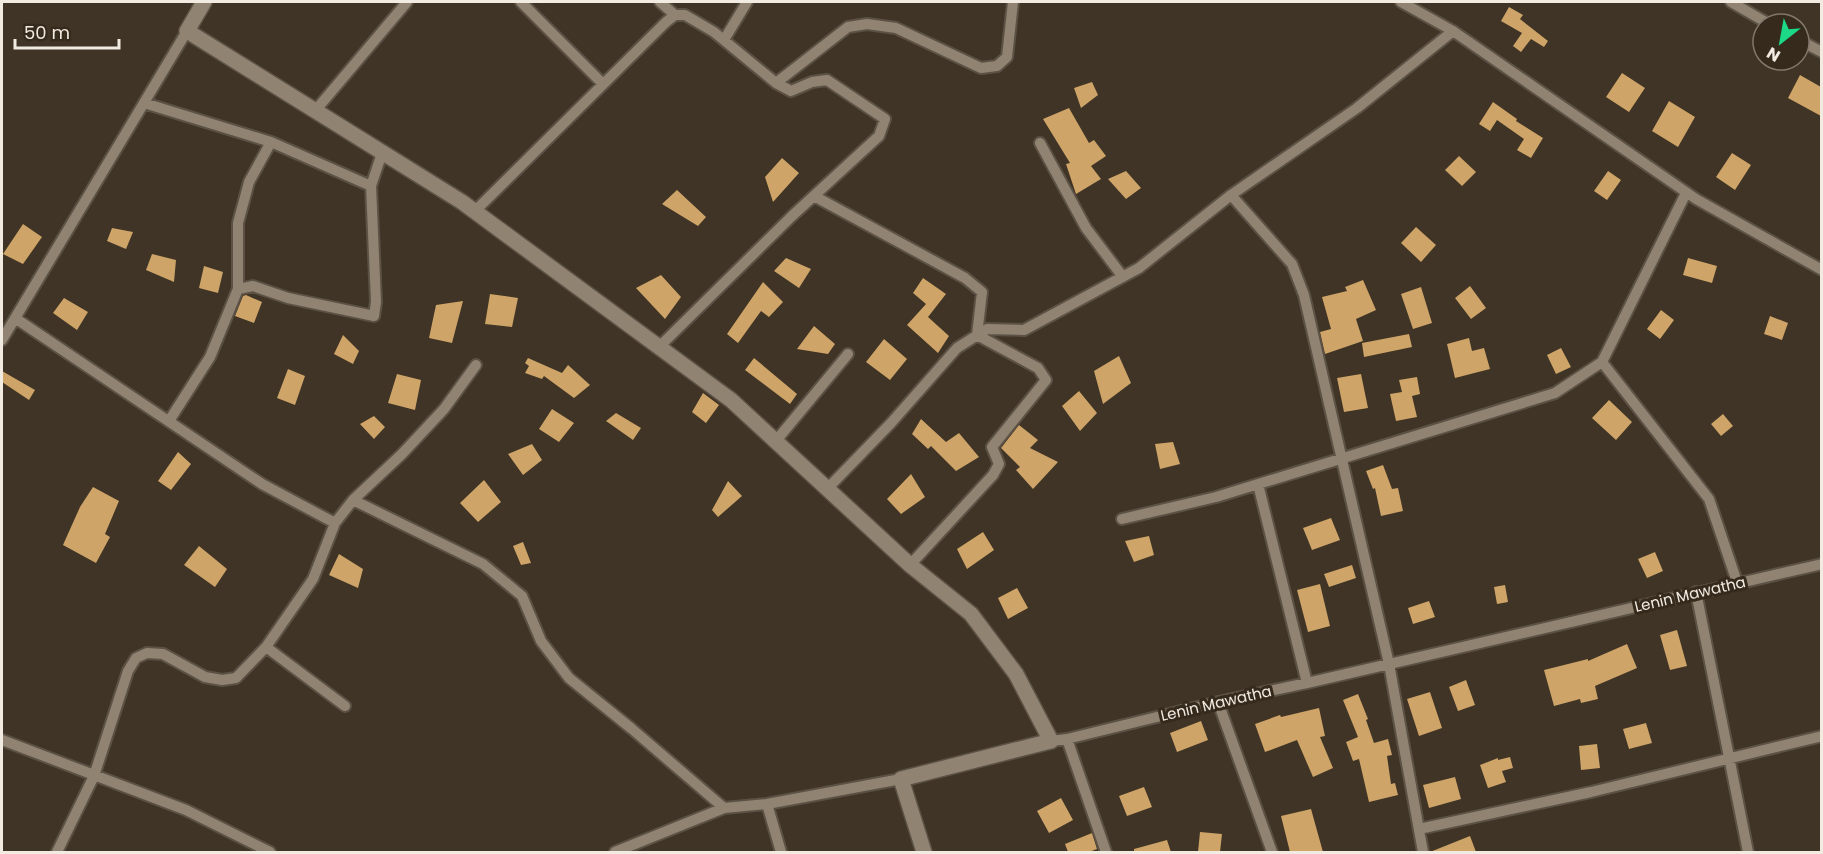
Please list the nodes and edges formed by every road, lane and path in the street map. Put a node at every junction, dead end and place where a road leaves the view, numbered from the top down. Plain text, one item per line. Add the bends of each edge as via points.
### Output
1 (204, 2) edge
2 (407, 2) edge
3 (521, 2) edge
4 (660, 2) edge
5 (747, 2) edge
6 (1013, 2) edge
7 (1401, 2) edge
8 (1731, 2) edge
9 (1751, 14) edge
10 (675, 15) junction
11 (187, 31) junction
12 (1453, 32) junction
13 (724, 40) junction
14 (776, 83) junction
15 (603, 84) junction
16 (144, 103) junction
17 (315, 111) junction
18 (271, 142) junction
19 (1040, 143) dead end
20 (382, 153) junction
21 (370, 186) junction
22 (1686, 193) junction
23 (1231, 195) junction
24 (814, 196) junction
25 (474, 212) junction
26 (1821, 270) edge
27 (1123, 276) junction
28 (238, 289) junction
29 (15, 318) junction
30 (977, 335) junction
31 (2, 340) edge
32 (658, 347) junction
33 (848, 354) dead end
34 (1602, 362) junction
35 (476, 365) dead end
36 (169, 420) junction
37 (776, 441) junction
38 (1341, 459) junction
39 (1258, 484) junction
40 (827, 489) junction
41 (352, 500) junction
42 (1122, 519) dead end
43 (335, 523) junction
44 (1821, 564) edge
45 (910, 565) junction
46 (1737, 582) junction
47 (1696, 592) junction
48 (266, 647) junction
49 (1389, 664) junction
50 (1307, 683) junction
51 (1218, 702) junction
52 (345, 706) dead end
53 (1821, 736) edge
54 (1068, 739) junction
55 (2, 740) edge
56 (1051, 741) junction
57 (1729, 758) junction
58 (94, 776) junction
59 (901, 780) junction
60 (767, 804) junction
61 (724, 808) junction
62 (1419, 829) junction
63 (647, 840) junction
64 (57, 852) edge
65 (270, 852) edge
66 (615, 852) edge
67 (651, 852) edge
68 (782, 852) edge
69 (924, 852) edge
70 (1106, 852) edge
71 (1272, 852) edge
72 (1423, 852) edge
73 (1748, 852) edge

1 - 11 street
2 - 17 street
3 - 15 street
4 - 10 street
5 - 13 street
6 - 14 street via 1006,57 997,66 981,68 896,28 867,24 848,27
7 - 12 street
8 - 9 street
10 - 13 street via 685,15
10 - 15 street
11 - 16 street
11 - 17 street
12 - 22 street
12 - 23 street via 1356,108
13 - 14 street
14 - 24 street via 791,91 827,80 885,119 879,136
15 - 25 street
16 - 18 street
16 - 29 street
17 - 20 street
18 - 21 street
18 - 28 street via 249,182 238,223
19 - 27 street via 1086,228
20 - 21 street
20 - 25 street
21 - 28 street via 374,316 288,298 253,286
22 - 26 street
22 - 34 street
23 - 27 street via 1139,268
23 - 38 street via 1292,264 1304,295
24 - 30 street via 965,278 982,292
24 - 32 street
25 - 32 street
27 - 30 street via 1024,330 987,328
28 - 36 street via 210,357
29 - 31 street
29 - 36 street
30 - 40 street via 957,348
30 - 45 street via 1038,368 1046,380 992,447 999,464 993,475
32 - 37 street via 731,400
33 - 37 street
34 - 38 street via 1555,393
34 - 46 street via 1709,499
35 - 41 street via 444,409
36 - 43 street via 262,484
37 - 40 street
38 - 39 street
38 - 49 street
39 - 42 street
39 - 50 street
40 - 45 street
41 - 43 street
41 - 61 street via 483,564 522,596 541,641 569,678
43 - 48 street via 313,579
44 - 46 street, Lenin Mawatha
45 - 56 street via 971,614 1016,674
46 - 47 street, Lenin Mawatha
47 - 49 street, Lenin Mawatha
47 - 57 street
48 - 52 street
48 - 58 street via 236,678 222,680 205,677 163,654 147,653 136,658 128,671
49 - 50 street, Lenin Mawatha
49 - 62 street
50 - 51 street, Lenin Mawatha
51 - 54 street, Lenin Mawatha
51 - 71 street
53 - 57 street
54 - 56 street, Lenin Mawatha
54 - 70 street
55 - 58 street
56 - 59 street, Lenin Mawatha
57 - 62 street
57 - 73 street
58 - 64 street
58 - 65 street via 186,810
59 - 60 street, Lenin Mawatha
59 - 69 street
60 - 61 street, Lenin Mawatha
60 - 68 street
61 - 63 street, Lenin Mawatha
62 - 72 street
63 - 66 street, Lenin Mawatha
63 - 67 street

